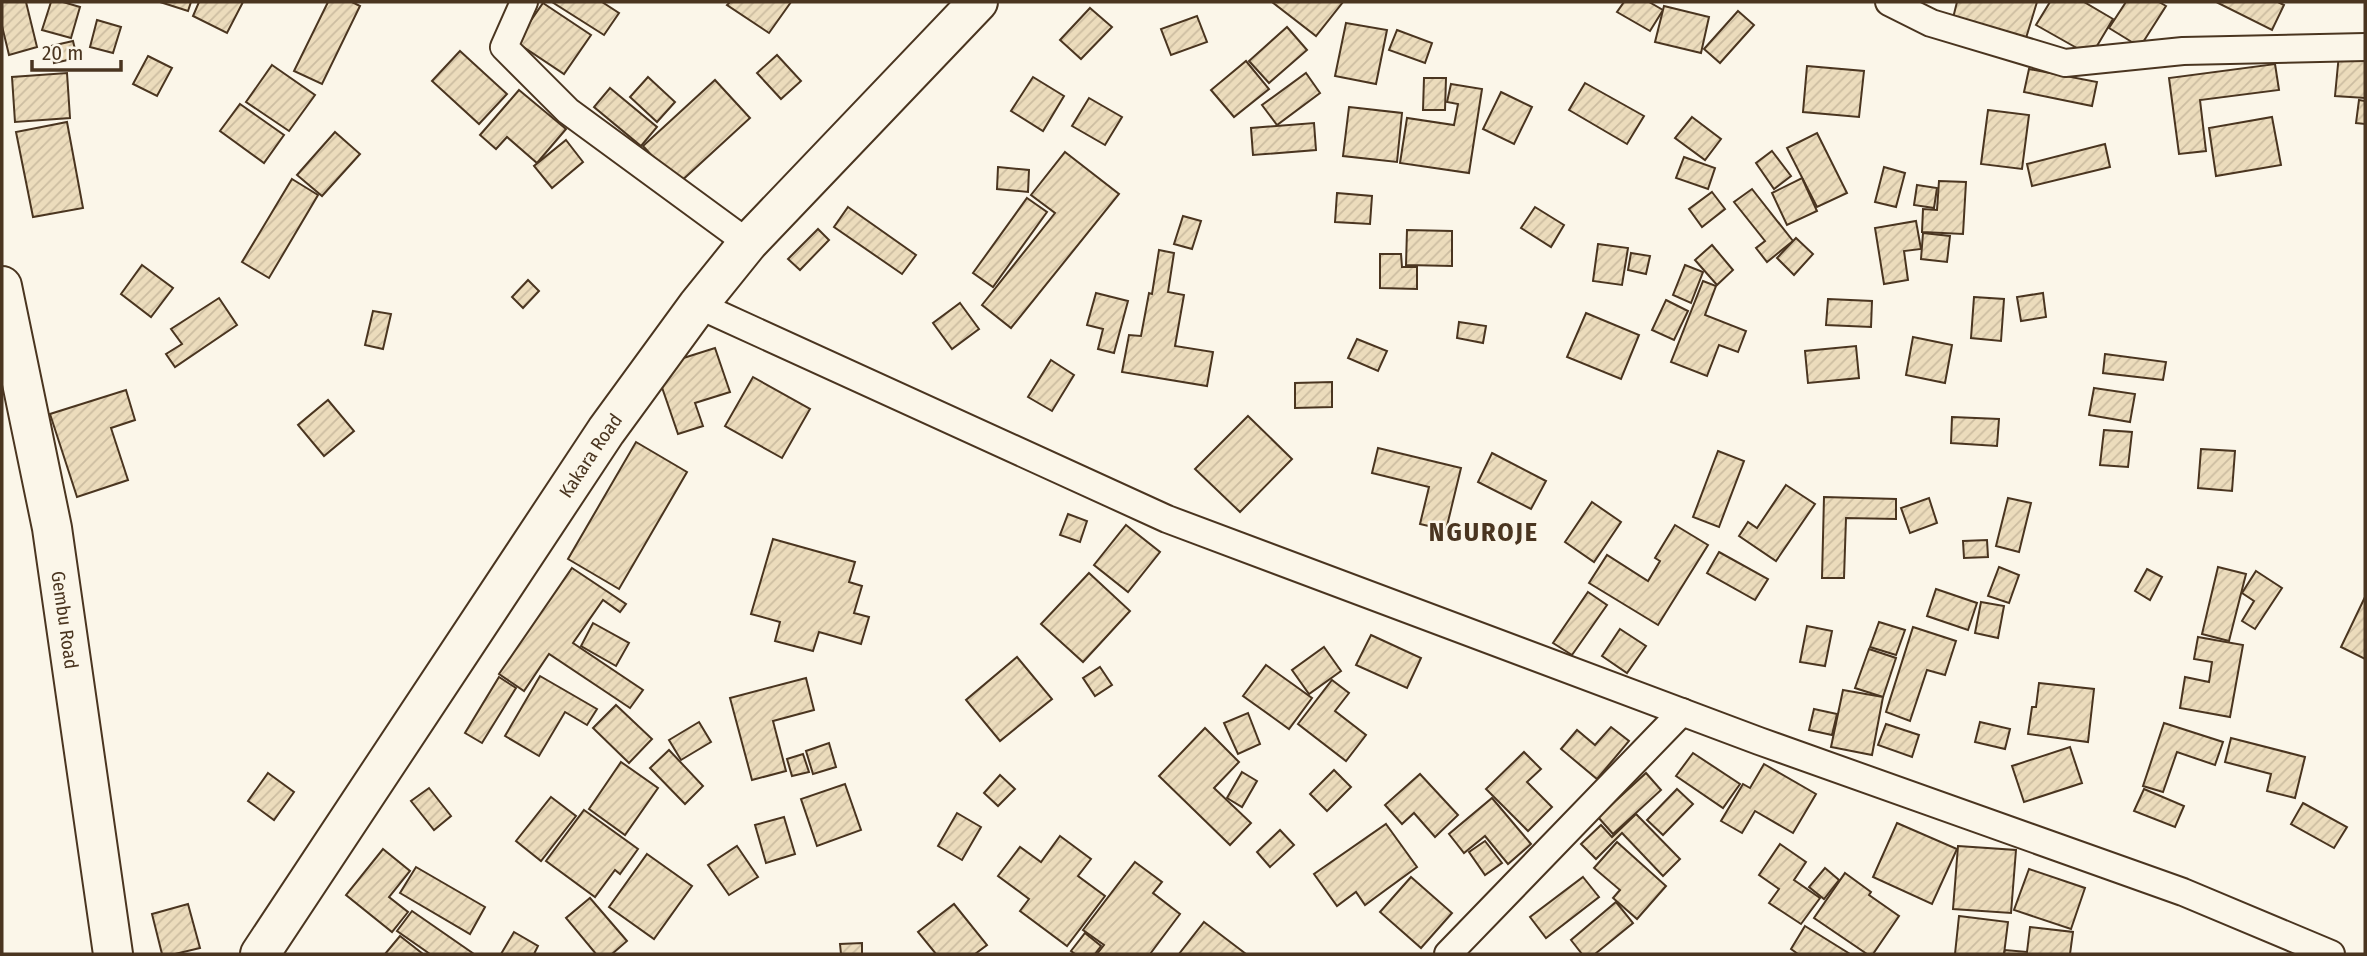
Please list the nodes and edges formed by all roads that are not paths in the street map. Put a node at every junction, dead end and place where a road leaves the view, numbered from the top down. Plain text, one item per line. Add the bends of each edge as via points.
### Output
1 (524, 2) edge
2 (978, 2) edge
3 (1889, 2) edge
4 (2365, 47) edge
5 (748, 243) junction
6 (2, 286) edge
7 (698, 305) junction
8 (1682, 712) junction
9 (113, 954) edge
10 (260, 954) edge
11 (1448, 954) edge
12 (2331, 954) edge

1 - 5 street via 504,47 568,111
2 - 5 street, Kakara Road
3 - 4 street via 1931,23 2065,63 2183,51
5 - 7 street, Kakara Road
6 - 9 street, Gembu Road via 52,528
7 - 8 street via 1167,519
7 - 10 street, Kakara Road via 606,431
8 - 11 street
8 - 12 street via 2183,892

